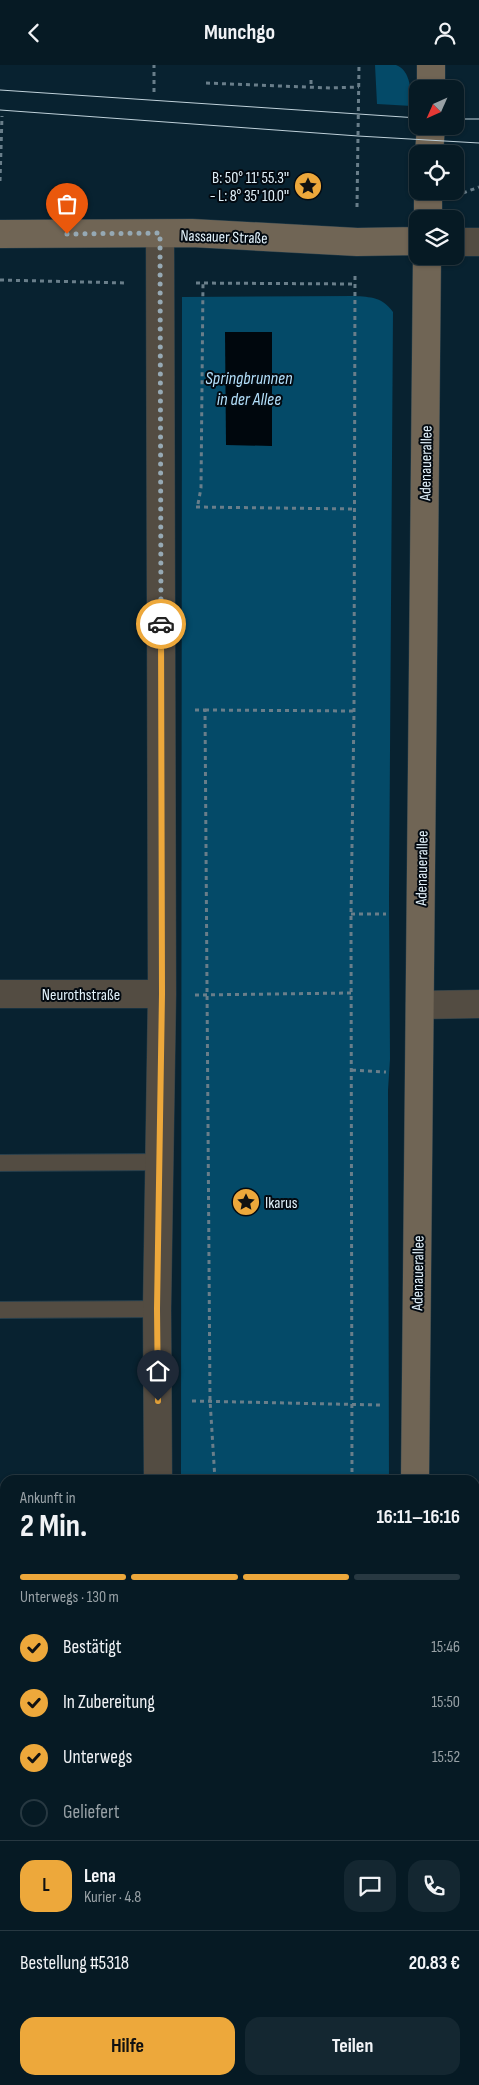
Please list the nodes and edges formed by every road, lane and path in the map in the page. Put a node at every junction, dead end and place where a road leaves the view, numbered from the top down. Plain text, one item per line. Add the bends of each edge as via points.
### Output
1 (154, 65) edge
2 (359, 65) edge
3 (430, 65) edge
4 (431, 80) edge
5 (311, 81) dead end
6 (206, 83) dead end
7 (311, 87) junction
8 (359, 87) junction
9 (154, 92) dead end
10 (2, 116) dead end
11 (0, 181) edge
12 (479, 187) edge
13 (464, 193) edge
14 (357, 210) dead end
15 (160, 233) junction
16 (0, 234) edge
17 (409, 241) edge
18 (464, 242) edge
19 (479, 242) edge
20 (427, 265) edge
21 (356, 271) dead end
22 (203, 283) dead end
23 (197, 507) junction
24 (161, 508) junction
25 (355, 509) junction
26 (197, 517) dead end
27 (196, 701) dead end
28 (204, 710) junction
29 (354, 711) junction
30 (351, 993) junction
31 (0, 994) edge
32 (162, 994) junction
33 (206, 995) junction
34 (479, 1004) edge
35 (420, 1005) junction
36 (159, 1161) junction
37 (0, 1163) edge
38 (157, 1309) junction
39 (0, 1310) edge
40 (210, 1400) junction
41 (158, 1401) junction
42 (352, 1403) junction
43 (367, 1404) dead end
44 (158, 1475) edge
45 (215, 1475) edge
46 (352, 1475) edge
47 (415, 1475) edge

1 - 9 path
2 - 8 path
3 - 4 main road
5 - 7 path
6 - 7 path
7 - 8 path
8 - 14 path
10 - 11 path
12 - 13 path
15 - 16 main road, Nassauer Straße
15 - 17 main road, Nassauer Straße via 357,242
15 - 24 street
18 - 19 street
20 - 35 main road, Adenauerallee
21 - 25 path
22 - 23 path via 202,488
23 - 24 path
23 - 25 path
23 - 26 path
24 - 32 street
25 - 29 path
27 - 28 path via 195,710
28 - 29 path
28 - 33 path
29 - 30 path
30 - 33 path
30 - 42 path
31 - 32 street, Neurothstraße
32 - 33 path
32 - 36 street
33 - 40 path
34 - 35 street
35 - 47 main road, Adenauerallee
36 - 37 lane
36 - 38 street
38 - 39 lane
38 - 41 street
40 - 41 path
40 - 42 path
40 - 45 path
41 - 44 street
42 - 43 path
42 - 46 path

